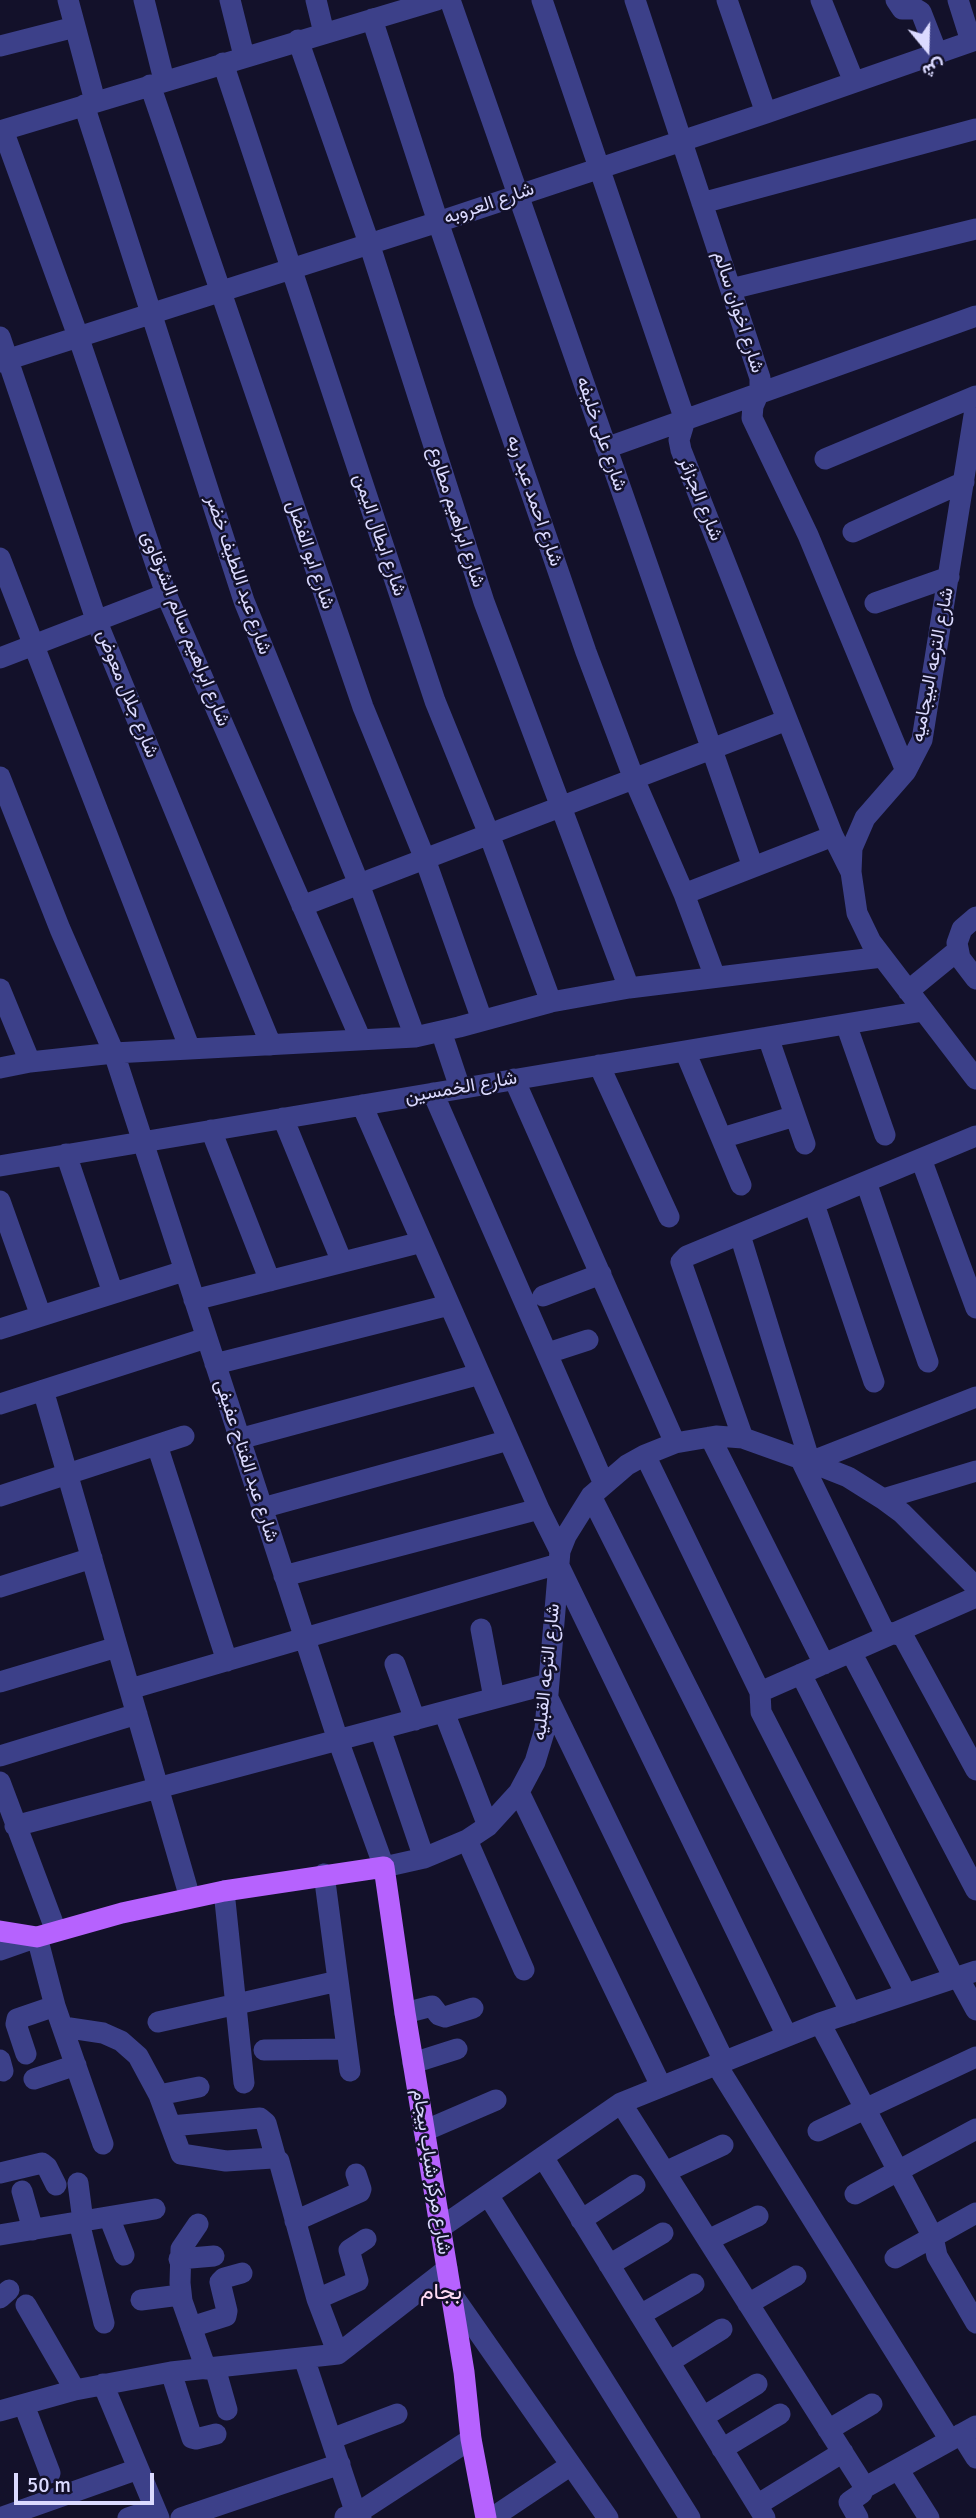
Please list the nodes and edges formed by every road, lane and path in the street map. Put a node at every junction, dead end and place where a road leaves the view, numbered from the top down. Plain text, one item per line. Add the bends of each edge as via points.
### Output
1 (68, 0) edge
2 (144, 0) edge
3 (230, 0) edge
4 (316, 0) edge
5 (437, 0) edge
6 (450, 0) edge
7 (542, 0) edge
8 (635, 0) edge
9 (727, 0) edge
10 (821, 0) edge
11 (896, 0) edge
12 (958, 0) edge
13 (404, 5) edge
14 (372, 19) junction
15 (75, 27) junction
16 (324, 33) junction
17 (298, 40) junction
18 (974, 41) edge
19 (0, 46) edge
20 (937, 53) junction
21 (244, 57) junction
22 (223, 63) junction
23 (157, 82) junction
24 (853, 82) junction
25 (89, 103) junction
26 (766, 113) junction
27 (976, 129) edge
28 (1, 130) edge
29 (682, 141) junction
30 (600, 168) junction
31 (517, 195) junction
32 (702, 203) junction
33 (438, 222) junction
34 (976, 229) edge
35 (369, 243) junction
36 (290, 268) junction
37 (731, 289) junction
38 (220, 292) junction
39 (152, 314) junction
40 (976, 316) edge
41 (78, 336) junction
42 (0, 337) edge
43 (4, 361) edge
44 (758, 394) junction
45 (976, 396) edge
46 (976, 403) edge
47 (685, 420) junction
48 (606, 448) junction
49 (825, 458) dead end
50 (964, 482) junction
51 (853, 532) dead end
52 (0, 558) edge
53 (949, 577) junction
54 (166, 594) junction
55 (875, 603) dead end
56 (97, 622) junction
57 (33, 646) junction
58 (0, 658) edge
59 (788, 720) junction
60 (711, 750) junction
61 (906, 771) junction
62 (0, 777) edge
63 (634, 779) junction
64 (562, 806) junction
65 (489, 834) junction
66 (833, 836) junction
67 (425, 859) junction
68 (753, 867) junction
69 (851, 872) junction
70 (359, 884) junction
71 (684, 894) junction
72 (302, 906) junction
73 (976, 917) edge
74 (957, 951) junction
75 (882, 957) junction
76 (715, 977) junction
77 (976, 979) edge
78 (629, 988) junction
79 (0, 989) edge
80 (908, 991) junction
81 (551, 1002) junction
82 (923, 1011) junction
83 (482, 1020) junction
84 (846, 1024) junction
85 (440, 1031) junction
86 (415, 1037) junction
87 (768, 1037) junction
88 (361, 1040) junction
89 (271, 1045) junction
90 (190, 1049) junction
91 (685, 1051) junction
92 (114, 1054) junction
93 (30, 1062) junction
94 (599, 1065) junction
95 (0, 1068) edge
96 (514, 1079) junction
97 (976, 1079) edge
98 (460, 1088) junction
99 (433, 1093) junction
100 (362, 1105) junction
101 (795, 1116) junction
102 (283, 1118) junction
103 (211, 1130) junction
104 (885, 1135) dead end
105 (976, 1136) edge
106 (722, 1138) junction
107 (142, 1142) junction
108 (805, 1144) dead end
109 (66, 1154) junction
110 (921, 1159) junction
111 (0, 1166) edge
112 (866, 1182) junction
113 (741, 1185) dead end
114 (0, 1201) edge
115 (814, 1204) junction
116 (669, 1217) dead end
117 (740, 1235) junction
118 (422, 1242) junction
119 (342, 1262) junction
120 (184, 1271) junction
121 (601, 1273) junction
122 (270, 1281) junction
123 (113, 1293) junction
124 (543, 1296) dead end
125 (194, 1300) junction
126 (449, 1305) junction
127 (976, 1308) edge
128 (41, 1316) junction
129 (0, 1329) edge
130 (206, 1338) junction
131 (588, 1340) dead end
132 (548, 1353) junction
133 (928, 1362) dead end
134 (215, 1364) junction
135 (480, 1374) junction
136 (874, 1382) dead end
137 (43, 1390) junction
138 (976, 1396) edge
139 (0, 1404) edge
140 (184, 1436) dead end
141 (710, 1437) junction
142 (743, 1438) junction
143 (239, 1439) junction
144 (509, 1440) junction
145 (675, 1443) junction
146 (157, 1445) junction
147 (645, 1455) junction
148 (805, 1460) junction
149 (976, 1471) edge
150 (68, 1474) junction
151 (597, 1490) junction
152 (0, 1496) edge
153 (883, 1499) junction
154 (262, 1508) junction
155 (539, 1509) junction
156 (559, 1557) junction
157 (92, 1558) junction
158 (284, 1576) junction
159 (974, 1586) edge
160 (0, 1587) edge
161 (481, 1629) dead end
162 (891, 1634) junction
163 (305, 1638) junction
164 (117, 1647) junction
165 (851, 1652) junction
166 (227, 1661) junction
167 (395, 1664) dead end
168 (824, 1664) junction
169 (801, 1674) junction
170 (0, 1682) edge
171 (130, 1689) junction
172 (548, 1690) junction
173 (760, 1692) junction
174 (494, 1698) junction
175 (444, 1712) junction
176 (137, 1714) junction
177 (415, 1720) junction
178 (380, 1729) junction
179 (338, 1740) junction
180 (0, 1755) edge
181 (976, 1770) edge
182 (0, 1782) edge
183 (159, 1788) junction
184 (519, 1792) junction
185 (15, 1826) junction
186 (488, 1826) junction
187 (467, 1840) junction
188 (424, 1858) junction
189 (384, 1867) junction
190 (324, 1874) junction
191 (976, 1890) edge
192 (224, 1891) junction
193 (190, 1898) junction
194 (0, 1931) edge
195 (46, 1934) junction
196 (0, 1950) edge
197 (524, 1970) dead end
198 (963, 1975) edge
199 (338, 1981) junction
200 (906, 1994) junction
201 (235, 2004) junction
202 (55, 2007) junction
203 (473, 2008) dead end
204 (976, 2010) edge
205 (405, 2013) junction
206 (850, 2013) junction
207 (158, 2022) dead end
208 (820, 2023) junction
209 (63, 2027) junction
210 (788, 2036) junction
211 (347, 2049) junction
212 (457, 2049) dead end
213 (264, 2050) dead end
214 (26, 2054) dead end
215 (976, 2057) edge
216 (413, 2063) junction
217 (720, 2063) junction
218 (76, 2065) junction
219 (350, 2071) dead end
220 (34, 2079) dead end
221 (244, 2083) dead end
222 (661, 2086) junction
223 (199, 2087) dead end
224 (159, 2095) junction
225 (496, 2100) dead end
226 (621, 2103) junction
227 (865, 2109) junction
228 (171, 2126) junction
229 (976, 2129) edge
230 (424, 2131) junction
231 (818, 2131) dead end
232 (103, 2144) dead end
233 (723, 2145) dead end
234 (543, 2157) junction
235 (276, 2159) junction
236 (898, 2171) junction
237 (665, 2172) junction
238 (0, 2173) edge
239 (356, 2175) dead end
240 (78, 2183) dead end
241 (56, 2185) dead end
242 (635, 2185) dead end
243 (22, 2191) dead end
244 (488, 2194) junction
245 (855, 2194) dead end
246 (155, 2209) dead end
247 (976, 2213) edge
248 (758, 2216) dead end
249 (108, 2217) junction
250 (581, 2220) junction
251 (81, 2221) junction
252 (295, 2221) junction
253 (198, 2224) dead end
254 (440, 2228) junction
255 (33, 2230) junction
256 (663, 2233) dead end
257 (0, 2235) edge
258 (933, 2237) junction
259 (366, 2238) dead end
260 (708, 2239) junction
261 (124, 2255) dead end
262 (214, 2256) dead end
263 (895, 2258) dead end
264 (179, 2259) junction
265 (609, 2265) junction
266 (447, 2269) junction
267 (242, 2273) dead end
268 (796, 2276) dead end
269 (695, 2284) dead end
270 (451, 2293) junction
271 (180, 2295) junction
272 (317, 2299) junction
273 (141, 2300) dead end
274 (748, 2304) junction
275 (26, 2305) dead end
276 (640, 2315) junction
277 (104, 2323) dead end
278 (976, 2323) edge
279 (191, 2327) junction
280 (722, 2329) dead end
281 (338, 2354) junction
282 (304, 2358) junction
283 (669, 2362) junction
284 (210, 2369) junction
285 (171, 2372) junction
286 (757, 2384) dead end
287 (103, 2385) junction
288 (75, 2390) junction
289 (872, 2404) dead end
290 (7, 2406) edge
291 (227, 2410) dead end
292 (397, 2414) dead end
293 (780, 2414) dead end
294 (703, 2417) junction
295 (828, 2430) junction
296 (963, 2433) edge
297 (216, 2434) dead end
298 (331, 2439) junction
299 (471, 2439) junction
300 (722, 2449) junction
301 (842, 2452) junction
302 (976, 2458) edge
303 (340, 2464) junction
304 (571, 2465) junction
305 (138, 2469) junction
306 (898, 2469) junction
307 (50, 2473) dead end
308 (864, 2488) junction
309 (761, 2512) edge
310 (157, 2514) edge
311 (603, 2516) edge
312 (353, 2517) edge
313 (854, 2517) edge
314 (0, 2518) edge
315 (128, 2518) edge
316 (181, 2518) edge
317 (486, 2518) edge
318 (492, 2518) edge
319 (690, 2518) edge
320 (929, 2518) edge

1 - 15 street, شارع عبد اللطيف خضر
2 - 23 street, شارع ابو الفضل
3 - 21 street
4 - 16 street
5 - 13 street
6 - 31 street, شارع على خليفه
7 - 30 street, شارع الجزائر
8 - 29 street, شارع اخوان سالم
9 - 26 street
10 - 24 street
11 - 20 street via 902,9 921,12
12 - 18 street
13 - 14 street
14 - 16 street
14 - 33 street, شارع احمد عبد ربه
15 - 19 street
15 - 25 street, شارع عبد اللطيف خضر
16 - 17 street
17 - 21 street
17 - 35 street, شارع ابراهيم مطاوع
18 - 20 street, شارع العروبه
20 - 24 street, شارع العروبه
21 - 22 street
22 - 23 street
22 - 36 street, شارع ابطال اليمن
23 - 25 street
23 - 38 street, شارع ابو الفضل
24 - 26 street, شارع العروبه
25 - 28 street
25 - 39 street, شارع عبد اللطيف خضر
26 - 29 street, شارع العروبه
27 - 32 street
28 - 41 street, شارع ابراهيم سالم الشرقاوى
29 - 30 street, شارع العروبه
29 - 32 street, شارع اخوان سالم
30 - 31 street, شارع العروبه
30 - 47 street, شارع الجزائر
31 - 33 street, شارع العروبه
31 - 48 street, شارع على خليفه
32 - 37 street, شارع اخوان سالم
33 - 35 street, شارع العروبه
33 - 63 street, شارع احمد عبد ربه
34 - 37 street
35 - 36 street, شارع العروبه
35 - 64 street, شارع ابراهيم مطاوع via 484,602
36 - 38 street, شارع العروبه
36 - 65 street, شارع ابطال اليمن via 435,701
37 - 44 street, شارع اخوان سالم via 760,378
38 - 39 street, شارع العروبه
38 - 67 street, شارع ابو الفضل via 363,707
39 - 41 street, شارع العروبه
39 - 70 street, شارع عبد اللطيف خضر via 244,601
40 - 44 street
41 - 43 street, شارع العروبه
41 - 54 street, شارع ابراهيم سالم الشرقاوى
42 - 43 street, شارع جلال معوض
43 - 56 street, شارع جلال معوض
44 - 47 street
44 - 61 street, شارع اخوان سالم via 752,418 808,535
45 - 49 street
46 - 50 street, شارع الترعه البيجاميه
47 - 48 street
47 - 59 street, شارع الجزائر via 679,445
48 - 60 street, شارع على خليفه
50 - 51 street
50 - 53 street, شارع الترعه البيجاميه
52 - 57 street
53 - 55 street
53 - 61 street, شارع الترعه البيجاميه via 922,740
54 - 56 street
54 - 72 street, شارع ابراهيم سالم الشرقاوى
56 - 57 street
56 - 89 street, شارع جلال معوض
57 - 58 street
57 - 90 street
59 - 60 street
59 - 66 street, شارع الجزائر
60 - 63 street
60 - 68 street, شارع على خليفه
61 - 69 street, شارع الترعه البيجاميه via 864,818 852,848
62 - 92 street, شارع عبد الفتاح عفيفى
63 - 64 street
63 - 71 street, شارع احمد عبد ربه
64 - 65 street
64 - 78 street, شارع ابراهيم مطاوع
65 - 67 street
65 - 81 street, شارع ابطال اليمن
66 - 68 street
66 - 69 street, شارع الجزائر
67 - 70 street
67 - 83 street, شارع ابو الفضل
68 - 71 street
69 - 75 street, شارع الترعه البيجاميه via 857,913
70 - 72 street
70 - 86 street, شارع عبد اللطيف خضر
71 - 76 street, شارع احمد عبد ربه
72 - 88 street, شارع ابراهيم سالم الشرقاوى
73 - 74 street via 962,929
74 - 77 street
74 - 80 street
75 - 76 street
75 - 80 street, شارع الترعه البيجاميه
76 - 78 street
78 - 81 street
79 - 93 street
80 - 82 street, شارع الترعه البيجاميه
81 - 83 street
82 - 84 street, شارع الخمسين
82 - 97 street, شارع الترعه البيجاميه
83 - 85 street
84 - 87 street, شارع الخمسين
84 - 104 street
85 - 86 street
85 - 98 street
86 - 88 street
87 - 91 street, شارع الخمسين
87 - 101 street
88 - 89 street
89 - 90 street
90 - 92 street
91 - 94 street, شارع الخمسين
91 - 106 street
92 - 93 street
92 - 107 street, شارع عبد الفتاح عفيفى
93 - 95 street
94 - 96 street, شارع الخمسين
94 - 116 street
96 - 98 street, شارع الخمسين
96 - 121 street
98 - 99 street, شارع الخمسين
99 - 100 street, شارع الخمسين
99 - 132 street
100 - 102 street, شارع الخمسين
100 - 118 street
101 - 106 street
101 - 108 street
102 - 103 street, شارع الخمسين
102 - 119 street
103 - 107 street, شارع الخمسين
103 - 122 street
105 - 110 street
106 - 113 street
107 - 109 street, شارع الخمسين
107 - 120 street, شارع عبد الفتاح عفيفى
109 - 111 street, شارع الخمسين
109 - 123 street
110 - 112 street
110 - 127 street
112 - 115 street
112 - 133 street
114 - 128 street
115 - 117 street
115 - 136 street
117 - 142 street via 681,1262
117 - 148 street
118 - 119 street
118 - 126 street
119 - 122 street
120 - 123 street
120 - 125 street, شارع عبد الفتاح عفيفى
121 - 124 street
121 - 145 street
122 - 125 street
123 - 128 street
125 - 130 street, شارع عبد الفتاح عفيفى
126 - 134 street
126 - 135 street
128 - 129 street
130 - 134 street, شارع عبد الفتاح عفيفى
130 - 137 street
131 - 132 street
132 - 151 street
134 - 143 street, شارع عبد الفتاح عفيفى
135 - 143 street
135 - 144 street
137 - 139 street
137 - 150 street
138 - 148 street
140 - 146 street
141 - 142 street, شارع الترعه القبليه
141 - 145 street, شارع الترعه القبليه
141 - 168 street
142 - 148 street, شارع الترعه القبليه
143 - 154 street, شارع عبد الفتاح عفيفى
144 - 154 street
144 - 155 street
145 - 147 street, شارع الترعه القبليه
146 - 150 street
146 - 166 street
147 - 151 street, شارع الترعه القبليه
147 - 173 street
148 - 153 street, شارع الترعه القبليه
148 - 162 street via 884,1631
149 - 153 street
150 - 152 street
150 - 157 street
151 - 156 street, شارع الترعه القبليه via 566,1536
151 - 206 street
153 - 159 street, شارع الترعه القبليه
154 - 158 street, شارع عبد الفتاح عفيفى
155 - 156 street
155 - 158 street
156 - 163 street
156 - 172 street, شارع الترعه القبليه
156 - 210 street
157 - 160 street
157 - 164 street
158 - 163 street, شارع عبد الفتاح عفيفى
159 - 162 street
161 - 174 street
162 - 165 street
162 - 181 street via 903,1636
163 - 166 street
163 - 179 street, شارع عبد الفتاح عفيفى
164 - 170 street
164 - 171 street
165 - 168 street
165 - 191 street
166 - 171 street
167 - 177 street
168 - 169 street
169 - 173 street
169 - 198 street
171 - 176 street
172 - 174 street
172 - 184 street, شارع الترعه القبليه via 545,1730
172 - 217 street
173 - 200 street via 761,1712
174 - 175 street
175 - 177 street
175 - 186 street
176 - 180 street
176 - 183 street
177 - 178 street
178 - 179 street
178 - 188 street
179 - 183 street
179 - 189 street, شارع عبد الفتاح عفيفى
182 - 185 street
183 - 185 street
183 - 193 street
184 - 186 street, شارع الترعه القبليه
184 - 222 street
185 - 195 street
186 - 187 street, شارع الترعه القبليه
187 - 188 street, شارع الترعه القبليه
187 - 197 street
188 - 189 street, شارع الترعه القبليه
189 - 190 main road, شارع الترعه القبليه
189 - 205 main road, شارع مركز شباب بيجام
190 - 192 main road, شارع الترعه القبليه
190 - 199 street
192 - 193 main road, شارع الترعه القبليه
192 - 201 street
193 - 195 main road, شارع الترعه القبليه
194 - 195 main road
195 - 196 street, شارع الترعه القبليه
195 - 202 street
198 - 200 street
198 - 204 street
199 - 201 street
199 - 211 street
200 - 206 street
201 - 207 street
201 - 221 street
202 - 209 street
202 - 214 street via 17,2019
203 - 205 street via 445,2017 432,2006
205 - 216 main road, شارع مركز شباب بيجام
206 - 208 street
208 - 210 street
208 - 227 street
209 - 218 street
209 - 224 street via 103,2033 121,2041 138,2056
210 - 217 street
211 - 213 street
211 - 219 street
212 - 216 street
215 - 227 street
216 - 230 main road, شارع مركز شباب بيجام
217 - 222 street
217 - 296 street
218 - 220 street
218 - 232 street
222 - 226 street
223 - 224 street
224 - 228 street
225 - 230 street
226 - 234 street
226 - 237 street
227 - 231 street
227 - 236 street
228 - 235 street via 183,2154 226,2161
228 - 235 street via 260,2118
229 - 236 street
230 - 254 main road, شارع مركز شباب بيجام
233 - 237 street
234 - 244 street
234 - 250 street
235 - 252 street
236 - 245 street
236 - 258 street
237 - 260 street
238 - 241 street via 42,2163
239 - 252 street via 360,2193
240 - 251 street
242 - 250 street
243 - 255 street
244 - 254 street
244 - 319 street
246 - 249 street
247 - 258 street
248 - 260 street
249 - 251 street
249 - 261 street
250 - 265 street
251 - 255 street
251 - 277 street
252 - 272 street
253 - 264 street
254 - 266 main road, شارع مركز شباب بيجام
255 - 257 street
256 - 265 street
258 - 263 street
258 - 278 street via 935,2252
259 - 272 street via 349,2250 358,2281
260 - 274 street
262 - 264 street
264 - 271 street
265 - 276 street
266 - 270 main road, شارع مركز شباب بيجام
266 - 281 street
267 - 279 street via 221,2280 226,2316
268 - 274 street
269 - 276 street
270 - 299 main road, شارع مركز شباب بيجام
270 - 304 street
271 - 273 street
271 - 279 street
272 - 281 street
274 - 295 street
275 - 288 street
276 - 283 street
279 - 284 street
280 - 283 street
281 - 282 street
282 - 284 street
282 - 298 street
283 - 294 street
284 - 285 street
284 - 291 street
285 - 287 street
285 - 297 street via 192,2438
286 - 294 street
287 - 288 street
287 - 305 street
288 - 290 street
289 - 295 street
290 - 307 street
292 - 298 street
293 - 300 street
294 - 300 street
295 - 301 street
296 - 302 street
296 - 306 street
298 - 303 street
299 - 312 street
299 - 317 main road, شارع مركز شباب بيجام
300 - 309 street
301 - 308 street
301 - 309 street
303 - 312 street
303 - 316 street
304 - 311 street
304 - 318 street
305 - 310 street
305 - 314 street
306 - 308 street
306 - 320 street
308 - 313 street via 849,2502
310 - 315 street

